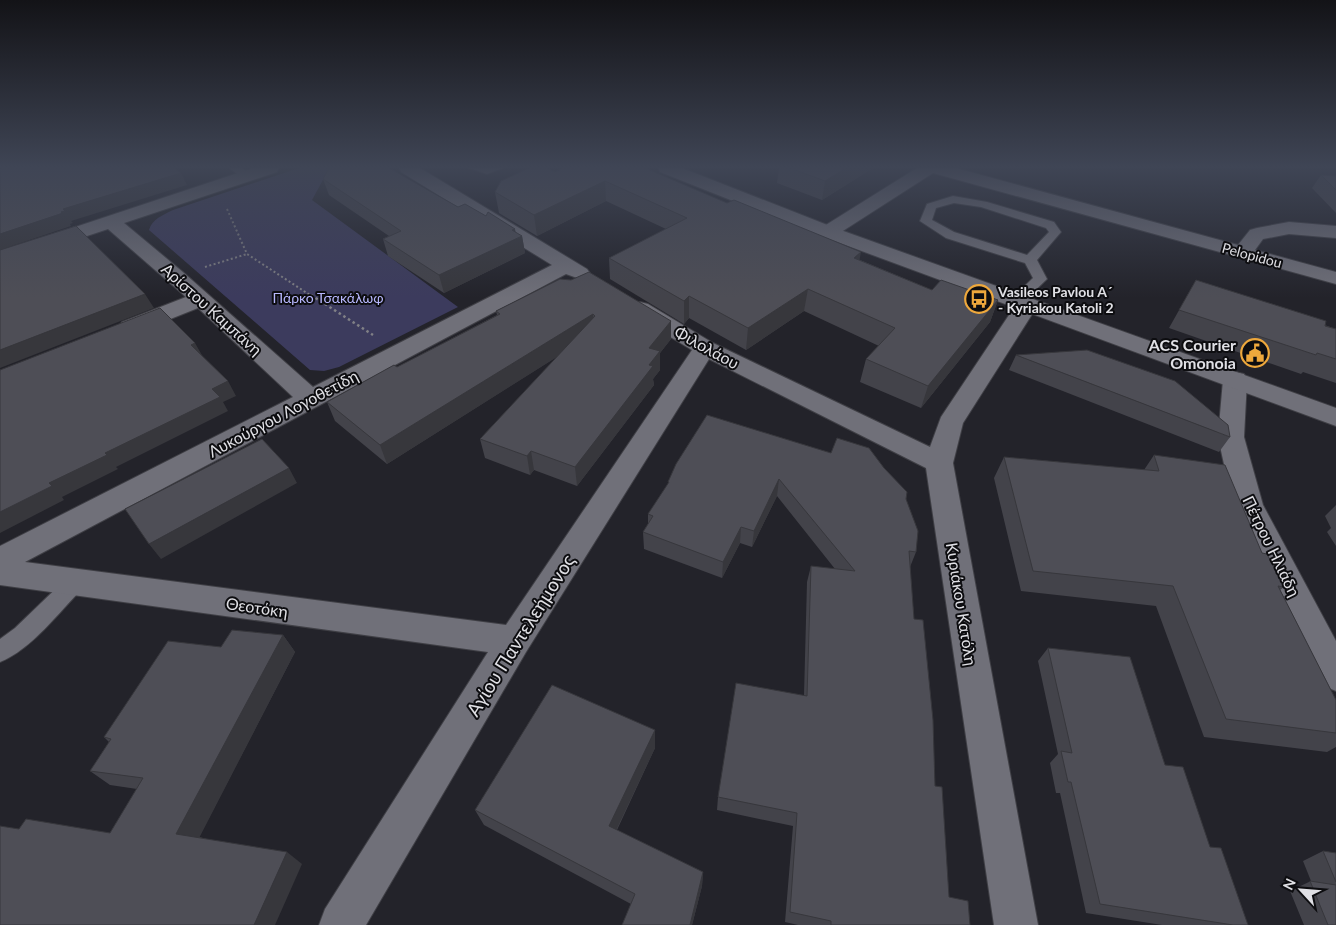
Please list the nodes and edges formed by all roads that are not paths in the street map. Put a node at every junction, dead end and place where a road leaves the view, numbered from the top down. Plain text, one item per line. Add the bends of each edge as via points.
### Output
1 (144, 211) edge
2 (478, 211) edge
3 (775, 211) edge
4 (861, 211) edge
5 (930, 211) edge
6 (1005, 211) edge
7 (1094, 211) edge
8 (112, 222) junction
9 (828, 232) junction
10 (1336, 232) edge
11 (1243, 252) junction
12 (0, 259) edge
13 (1030, 260) junction
14 (567, 265) junction
15 (1336, 278) edge
16 (599, 284) edge
17 (201, 299) junction
18 (624, 299) edge
19 (1022, 303) junction
20 (110, 336) edge
21 (705, 348) junction
22 (1235, 380) junction
23 (311, 398) junction
24 (1336, 417) edge
25 (939, 463) junction
26 (0, 561) edge
27 (0, 572) edge
28 (76, 582) junction
29 (514, 641) junction
30 (0, 652) edge
31 (1336, 676) edge
32 (341, 925) edge
33 (1016, 925) edge

1 - 8 street
2 - 14 street
3 - 9 street
4 - 9 street
5 - 13 lane via 926,221 950,235
6 - 13 lane via 1050,226 1055,232
7 - 11 street, Pelopidou
8 - 12 street
8 - 17 street, Αρίστου Καμπάνη
9 - 19 street
10 - 11 street via 1290,228 1257,234
11 - 15 street, Pelopidou
13 - 19 lane via 1040,279
14 - 16 street
14 - 23 street, Λυκούργου Λογοθετίδη
17 - 20 street
17 - 23 street, Αρίστου Καμπάνη
18 - 21 street, Φιλολάου
19 - 22 street
19 - 25 street, Κυριάκου Κατόλη via 950,423
21 - 25 street, Φιλολάου
21 - 29 street, Αγίου Παντελεήμονος
22 - 24 street
22 - 31 street, Πέτρου Ηλιάδη via 1231,437 1248,505
23 - 26 street, Λυκούργου Λογοθετίδη
25 - 33 street, Κυριάκου Κατόλη
27 - 28 street, Θεοτόκη
28 - 29 street, Θεοτόκη
28 - 30 lane via 23,635
29 - 32 street, Αγίου Παντελεήμονος

